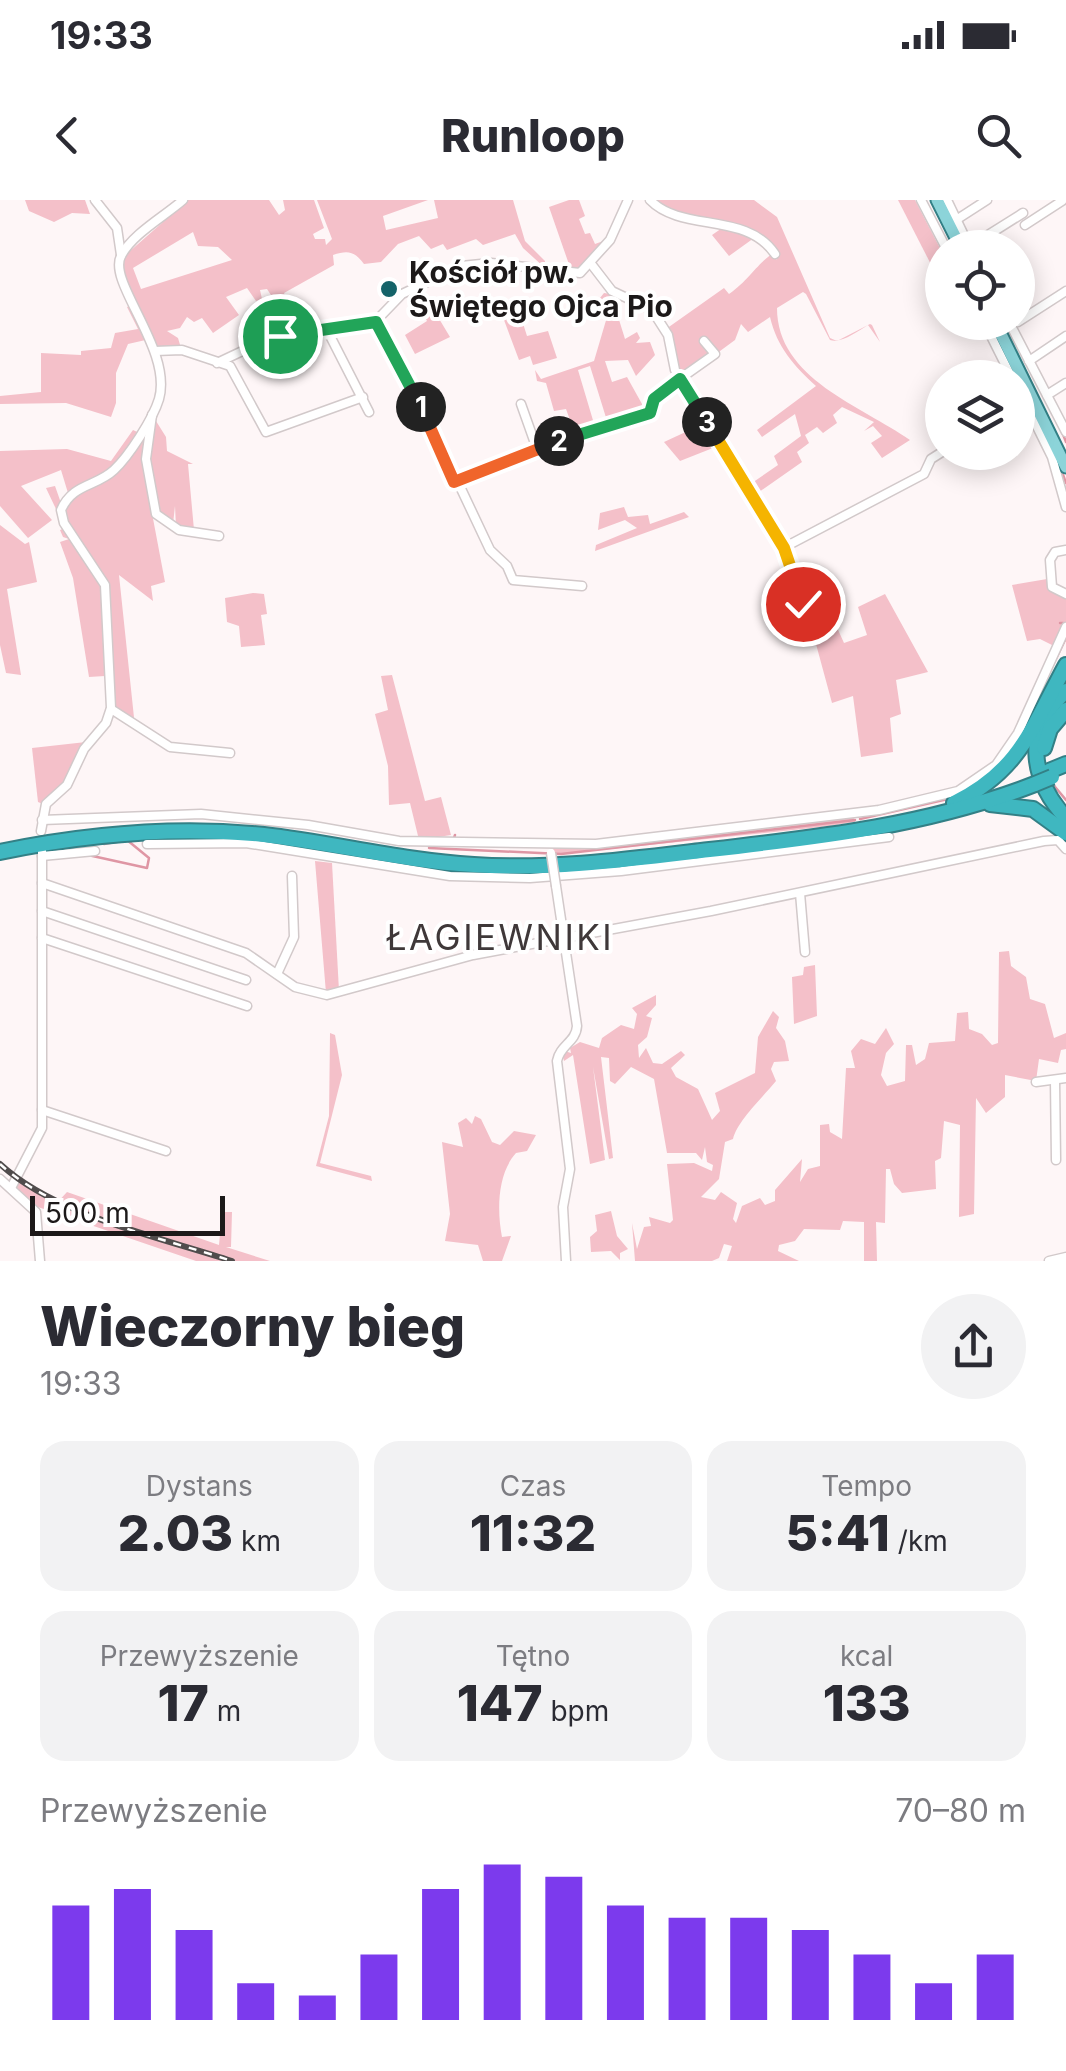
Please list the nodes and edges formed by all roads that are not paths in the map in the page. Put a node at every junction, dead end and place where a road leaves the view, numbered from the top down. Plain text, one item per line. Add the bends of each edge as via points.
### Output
1 (183, 200) edge
2 (628, 200) edge
3 (650, 200) edge
4 (921, 200) edge
5 (940, 200) edge
6 (986, 200) edge
7 (99, 201) edge
8 (1064, 202) edge
9 (1023, 212) dead end
10 (1026, 225) dead end
11 (954, 226) junction
12 (937, 230) edge
13 (952, 230) edge
14 (955, 230) edge
15 (957, 230) edge
16 (995, 230) edge
17 (775, 254) dead end
18 (121, 255) junction
19 (592, 265) junction
20 (1066, 291) edge
21 (1035, 308) edge
22 (376, 322) junction
23 (326, 328) junction
24 (1066, 336) edge
25 (1015, 340) edge
26 (1016, 340) edge
27 (704, 341) dead end
28 (155, 351) junction
29 (1030, 360) edge
30 (216, 363) junction
31 (1035, 373) edge
32 (680, 379) junction
33 (1066, 383) edge
34 (1047, 396) junction
35 (363, 397) junction
36 (521, 404) dead end
37 (369, 412) dead end
38 (150, 415) junction
39 (1035, 423) edge
40 (1066, 432) edge
41 (537, 449) junction
42 (1066, 454) edge
43 (1066, 468) edge
44 (926, 470) edge
45 (454, 482) junction
46 (1066, 507) edge
47 (219, 536) dead end
48 (784, 548) junction
49 (1065, 550) edge
50 (520, 582) junction
51 (578, 589) dead end
52 (523, 594) dead end
53 (1066, 594) edge
54 (1066, 627) edge
55 (811, 630) dead end
56 (1066, 664) edge
57 (1066, 691) edge
58 (110, 709) junction
59 (1066, 710) edge
60 (230, 753) dead end
61 (1066, 764) edge
62 (1056, 773) edge
63 (1033, 780) junction
64 (954, 803) junction
65 (1066, 804) edge
66 (974, 805) junction
67 (1066, 818) edge
68 (42, 820) junction
69 (41, 831) dead end
70 (1066, 833) edge
71 (890, 837) dead end
72 (550, 842) junction
73 (146, 844) dead end
74 (0, 845) edge
75 (1066, 849) edge
76 (95, 851) dead end
77 (0, 852) edge
78 (292, 876) dead end
79 (42, 883) junction
80 (800, 893) junction
81 (42, 911) junction
82 (42, 938) junction
83 (564, 939) junction
84 (805, 952) dead end
85 (277, 974) junction
86 (246, 980) dead end
87 (247, 1006) dead end
88 (1066, 1078) edge
89 (1055, 1080) junction
90 (1036, 1082) dead end
91 (39, 1108) junction
92 (166, 1151) dead end
93 (1056, 1160) dead end
94 (0, 1179) edge
95 (11, 1188) junction
96 (1066, 1258) edge
97 (40, 1261) edge
98 (566, 1261) edge
99 (1049, 1261) edge

1 - 18 street
2 - 19 street
3 - 17 street via 666,212 753,236
4 - 12 street
5 - 11 main road
5 - 13 main road
6 - 11 street
7 - 18 street via 117,228
8 - 10 street
9 - 16 street
11 - 14 main road
11 - 15 street
18 - 28 street via 120,279
19 - 22 street via 576,274 491,263 455,268 402,294
19 - 32 street via 614,292 653,311 668,335
20 - 21 street
22 - 23 street
22 - 45 street
23 - 30 street via 265,339
23 - 35 street
24 - 29 street
25 - 43 main road
26 - 42 main road
27 - 32 street via 714,354
28 - 30 street via 182,350
28 - 38 street via 160,393
30 - 35 street via 232,368 266,432
31 - 34 street
32 - 41 street via 654,399 649,414
32 - 48 street
33 - 34 street
34 - 40 street
35 - 37 street
36 - 41 street
38 - 47 street via 146,459 158,517 183,531
38 - 58 street via 116,468 76,488 60,511 106,588
39 - 46 street
41 - 45 street
44 - 48 street
45 - 50 street via 494,556
48 - 55 street
49 - 53 street via 1051,556 1051,584
50 - 51 street
50 - 52 street
54 - 72 street via 1013,743 970,786 835,818 596,844
56 - 64 highway via 1009,766
57 - 67 highway via 1045,715 1036,752 1041,784
58 - 60 street via 181,751
58 - 68 street via 67,785 46,802
59 - 65 highway via 1049,731 1043,757 1047,780
61 - 62 highway
62 - 63 highway, bridge
63 - 64 highway
63 - 66 highway
64 - 74 highway via 820,831 566,857 454,856 279,829 196,824 103,828
66 - 70 highway via 1024,806
66 - 77 highway via 840,835 550,866 440,862 198,831 104,835
68 - 69 street
68 - 72 street via 201,814 398,842
71 - 73 street via 530,878 450,876 238,842
72 - 83 street, bridge
75 - 80 street via 1048,840
76 - 79 street via 42,852
78 - 85 street via 294,937
79 - 81 street
79 - 85 street via 248,954
80 - 83 street
80 - 84 street
81 - 82 street
81 - 86 street
82 - 87 street
82 - 91 street
83 - 85 street via 466,956 329,994 298,988
83 - 98 street via 578,1028 557,1061 570,1169 561,1199
88 - 89 street
89 - 90 street
89 - 93 street
91 - 92 street
91 - 95 street via 40,1136
94 - 95 street
95 - 97 street via 37,1213
96 - 99 street

